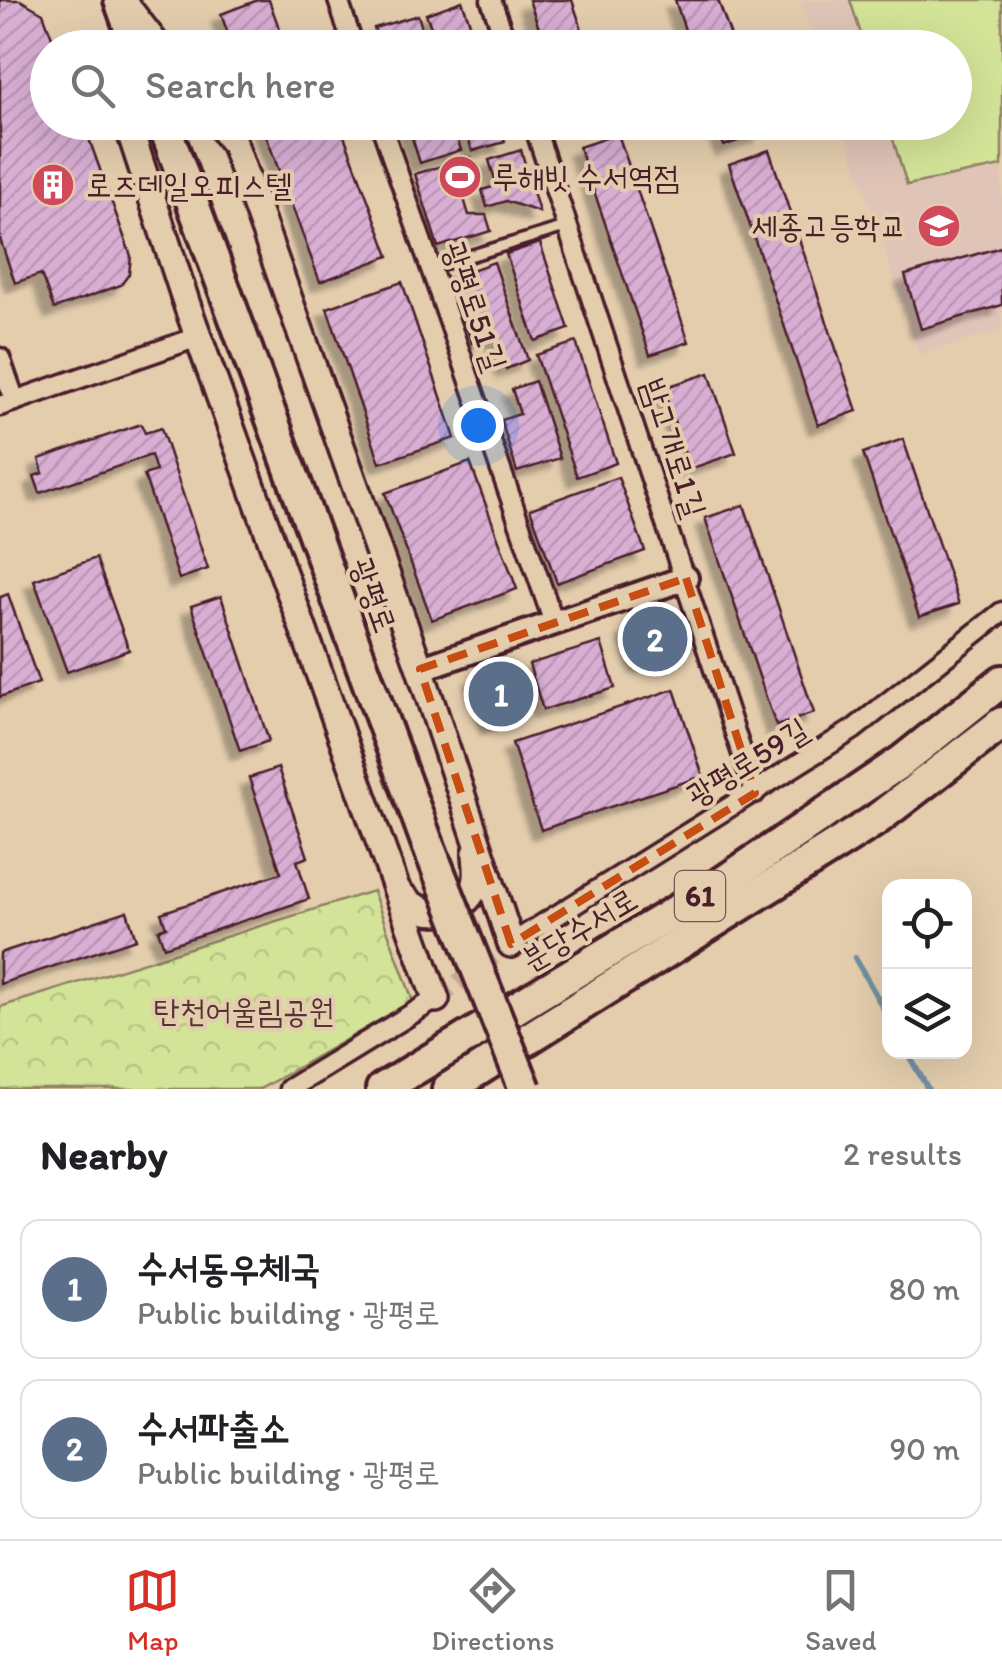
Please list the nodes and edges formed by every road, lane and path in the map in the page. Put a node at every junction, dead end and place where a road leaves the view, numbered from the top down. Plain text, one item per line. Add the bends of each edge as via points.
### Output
1 (120, 0) edge
2 (338, 0) edge
3 (491, 0) edge
4 (121, 30) edge
5 (131, 30) edge
6 (144, 30) edge
7 (348, 30) edge
8 (502, 30) edge
9 (132, 140) edge
10 (171, 140) edge
11 (231, 140) edge
12 (386, 140) edge
13 (539, 140) edge
14 (568, 226) junction
15 (430, 268) junction
16 (198, 337) junction
17 (0, 358) edge
18 (8, 403) edge
19 (686, 578) junction
20 (1002, 612) edge
21 (554, 623) junction
22 (420, 669) junction
23 (1002, 681) edge
24 (1002, 723) edge
25 (755, 793) junction
26 (475, 830) junction
27 (398, 891) junction
28 (512, 944) joint
29 (436, 999) joint
30 (289, 1089) edge
31 (382, 1089) edge
32 (448, 1089) edge
33 (525, 1089) edge

1 - 4 main road
1 - 5 main road
1 - 6 main road
2 - 7 street
3 - 8 street
9 - 16 main road
10 - 33 main road, 광평로, bridge via 428,845
11 - 22 main road
12 - 15 street, 광평로51길
13 - 14 street, 밤고개로1길
14 - 15 lane
14 - 19 street, 밤고개로1길
15 - 21 street, 광평로51길
16 - 18 street
16 - 27 main road
17 - 18 street
19 - 21 street, 광평로
19 - 25 street, 밤고개로1길
20 - 25 street, 광평로59길 via 854,729
21 - 22 street, 광평로
22 - 26 main road
23 - 31 main road, 분당수서로 / 61 via 902,760 719,884
24 - 32 main road, 분당수서로 / 61 via 876,820
25 - 28 street, 광평로59길
26 - 27 main road via 478,881 466,900 450,912 429,912
26 - 28 main road
27 - 29 main road
29 - 30 street

